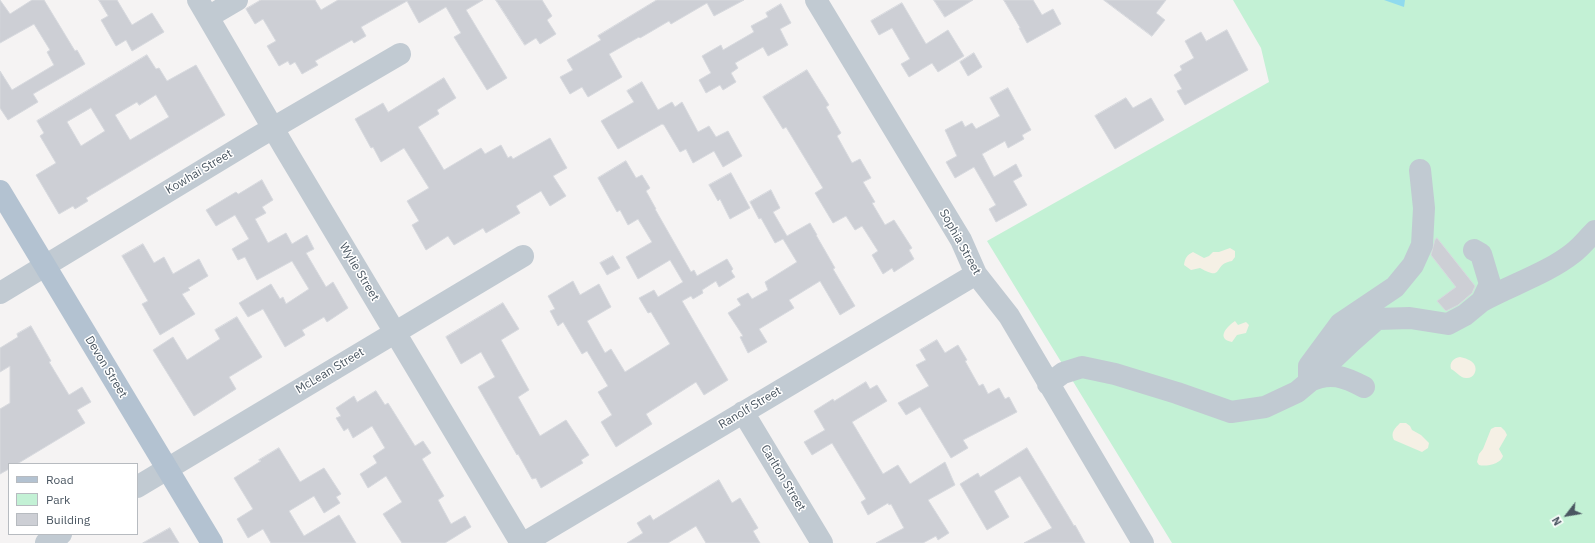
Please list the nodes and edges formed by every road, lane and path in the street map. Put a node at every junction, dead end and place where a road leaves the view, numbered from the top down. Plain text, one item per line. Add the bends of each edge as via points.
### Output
1 (237, 0) edge
2 (816, 0) edge
3 (203, 8) edge
4 (400, 54) dead end
5 (273, 128) junction
6 (1420, 170) dead end
7 (0, 191) edge
8 (1595, 231) edge
9 (1474, 250) dead end
10 (523, 256) dead end
11 (45, 266) junction
12 (976, 274) junction
13 (0, 293) edge
14 (1482, 301) junction
15 (395, 331) junction
16 (1309, 382) junction
17 (1048, 384) junction
18 (1364, 387) dead end
19 (743, 412) junction
20 (167, 468) junction
21 (138, 486) edge
22 (59, 535) edge
23 (46, 543) edge
24 (212, 543) edge
25 (521, 543) edge
26 (524, 543) edge
27 (822, 543) edge
28 (1143, 543) edge

1 - 3 street
2 - 12 street, Sophia Street via 961,240
3 - 5 street, Wylie Street
4 - 5 street, Kowhai Street
5 - 11 street, Kowhai Street
5 - 15 street, Wylie Street
6 - 16 street via 1424,208 1422,245 1413,265 1395,288 1340,324 1309,366
7 - 11 main road, Devon Street
8 - 14 street via 1574,253
9 - 14 street via 1481,254 1490,284
10 - 15 street, McLean Street
11 - 13 street, Kowhai Street
11 - 20 main road, Devon Street
12 - 17 street, Sophia Street via 1010,316
12 - 19 street, Ranolf Street
14 - 16 street via 1465,315 1448,324 1410,318 1377,319
15 - 20 street, McLean Street
15 - 25 street, Wylie Street
16 - 17 street via 1297,392 1265,407 1231,412 1115,374 1082,367 1063,373
16 - 18 street via 1334,375
17 - 28 street, Sophia Street
19 - 26 street, Ranolf Street
19 - 27 street, Carlton Street
20 - 21 street, McLean Street
20 - 24 main road, Devon Street
22 - 23 street

